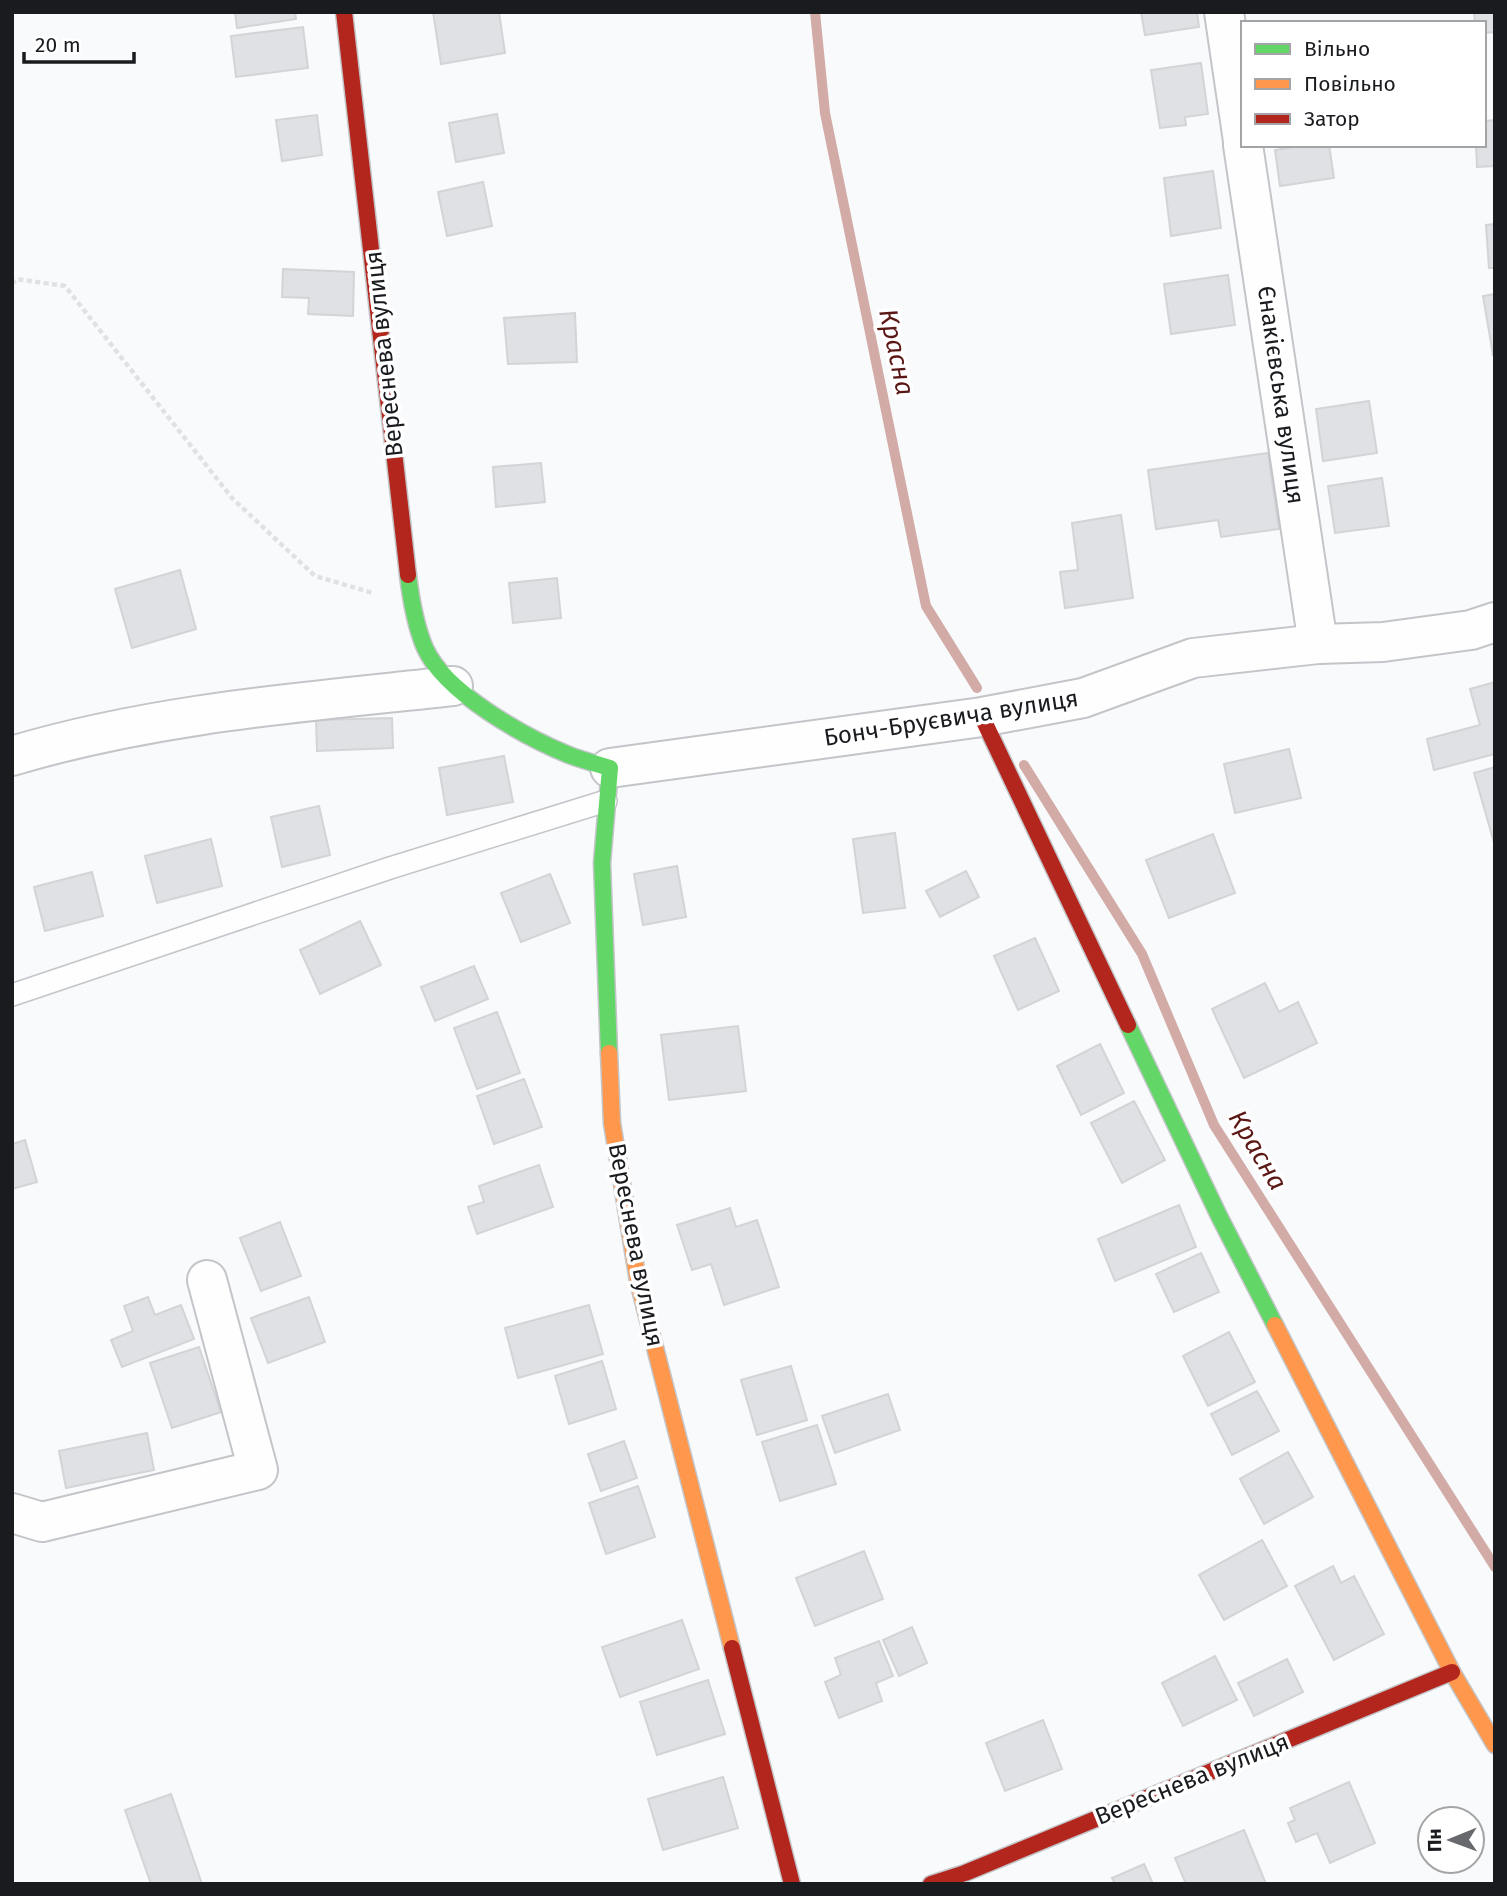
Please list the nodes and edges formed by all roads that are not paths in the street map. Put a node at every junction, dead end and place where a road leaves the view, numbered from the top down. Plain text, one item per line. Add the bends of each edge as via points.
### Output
1 (344, 12) edge
2 (1224, 12) edge
3 (1241, 129) edge
4 (1244, 147) edge
5 (1495, 622) edge
6 (1318, 644) junction
7 (453, 686) junction
8 (982, 717) junction
9 (12, 756) edge
10 (608, 785) junction
11 (12, 995) edge
12 (207, 1280) dead end
13 (12, 1513) edge
14 (1452, 1672) junction
15 (1495, 1745) edge
16 (792, 1884) edge
17 (931, 1884) edge

1 - 7 street, Вереснева вулиця via 411,604 426,650
2 - 3 street, Єнакієвська вулиця
4 - 6 street, Єнакієвська вулиця
5 - 6 street, Бонч-Бруєвича вулиця via 1471,630 1383,642
6 - 8 street, Бонч-Бруєвича вулиця via 1193,658 1083,698
7 - 9 street via 246,708 61,741
7 - 10 street, Вереснева вулиця via 508,724 569,755
8 - 10 street, Бонч-Бруєвича вулиця
8 - 14 street via 1219,1216
10 - 11 lane via 390,868
10 - 16 street, Вереснева вулиця via 602,863 612,1123 638,1281
12 - 13 street via 258,1470 42,1522
14 - 15 street
14 - 17 street, Вереснева вулиця

